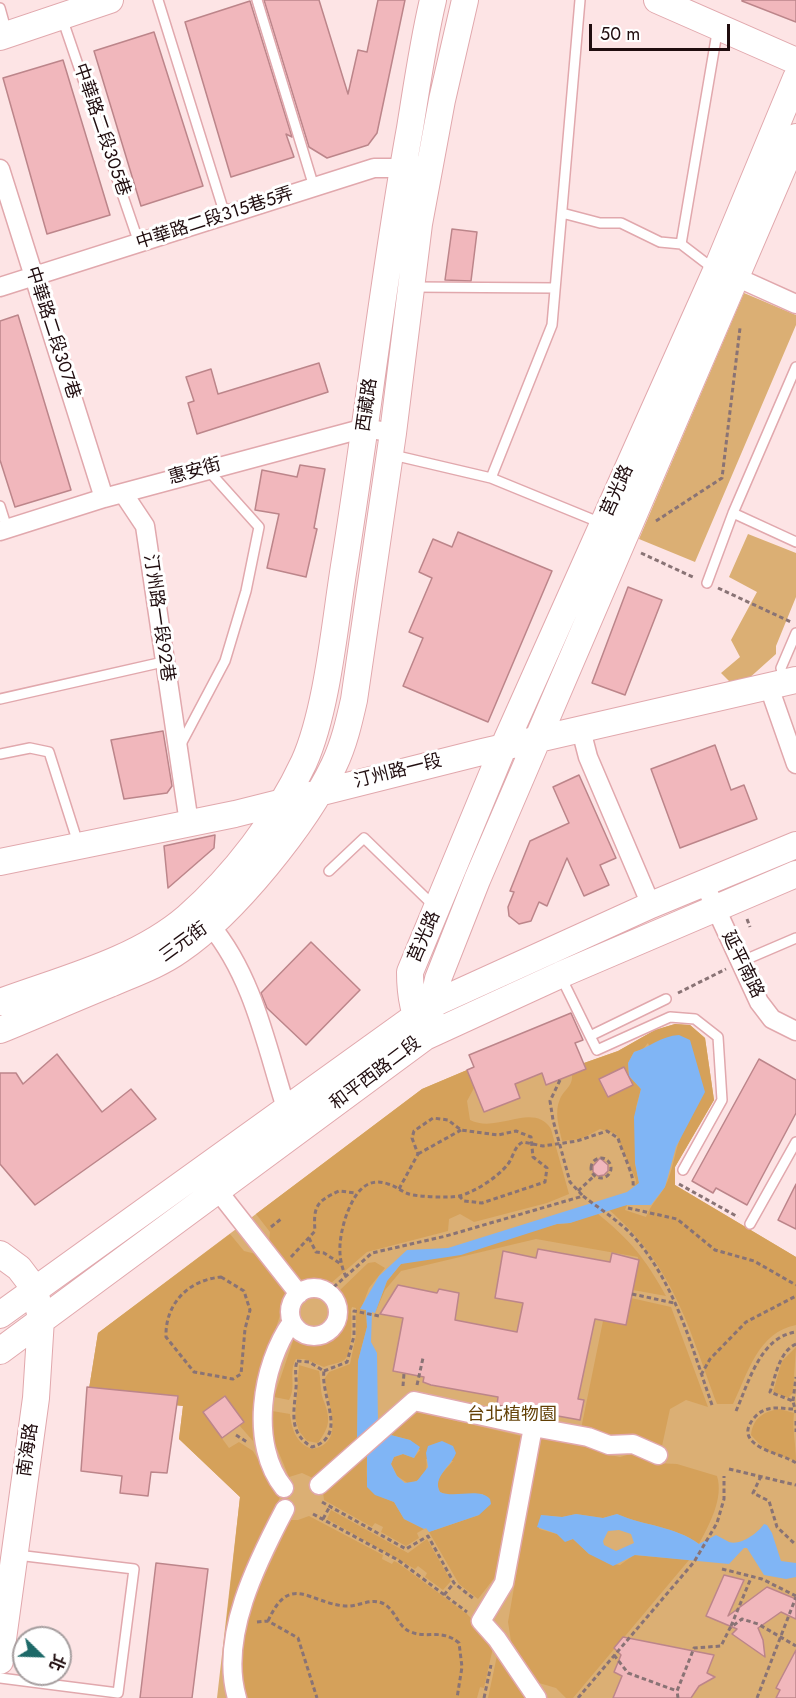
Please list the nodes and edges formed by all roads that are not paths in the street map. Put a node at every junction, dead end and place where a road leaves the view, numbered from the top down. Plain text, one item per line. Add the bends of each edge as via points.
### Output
1 (110, 0) edge
2 (158, 0) edge
3 (257, 0) edge
4 (433, 0) edge
5 (465, 0) edge
6 (580, 0) edge
7 (671, 3) edge
8 (0, 8) edge
9 (62, 18) junction
10 (718, 25) junction
11 (4, 36) edge
12 (796, 61) edge
13 (796, 78) edge
14 (796, 137) edge
15 (430, 159) junction
16 (403, 168) junction
17 (0, 169) edge
18 (314, 187) junction
19 (562, 213) junction
20 (225, 215) junction
21 (139, 243) junction
22 (681, 244) junction
23 (725, 274) junction
24 (34, 276) junction
25 (0, 287) edge
26 (411, 287) junction
27 (555, 288) junction
28 (796, 304) edge
29 (796, 367) edge
30 (364, 428) junction
31 (392, 443) junction
32 (207, 469) junction
33 (491, 478) junction
34 (123, 493) junction
35 (104, 498) junction
36 (0, 506) edge
37 (734, 513) junction
38 (603, 524) junction
39 (3, 530) edge
40 (796, 542) edge
41 (707, 583) dead end
42 (796, 633) edge
43 (163, 662) junction
44 (783, 684) edge
45 (0, 699) edge
46 (581, 730) junction
47 (536, 741) junction
48 (503, 748) junction
49 (178, 749) junction
50 (0, 754) edge
51 (796, 764) edge
52 (320, 792) junction
53 (280, 802) junction
54 (189, 823) junction
55 (796, 845) edge
56 (78, 846) junction
57 (0, 862) edge
58 (329, 872) dead end
59 (796, 874) edge
60 (705, 885) junction
61 (651, 906) junction
62 (437, 908) junction
63 (715, 908) junction
64 (210, 925) junction
65 (796, 938) edge
66 (740, 962) junction
67 (560, 975) junction
68 (666, 999) road end
69 (0, 1002) edge
70 (423, 1019) junction
71 (0, 1030) edge
72 (796, 1031) edge
73 (590, 1036) junction
74 (286, 1108) junction
75 (796, 1142) edge
76 (683, 1170) road end
77 (218, 1191) junction
78 (750, 1224) road end
79 (0, 1254) edge
80 (35, 1289) junction
81 (299, 1294) junction
82 (0, 1316) edge
83 (41, 1319) junction
84 (292, 1322) junction
85 (0, 1351) edge
86 (532, 1427) junction
87 (658, 1455) dead end
88 (284, 1488) dead end
89 (320, 1494) road end
90 (285, 1509) dead end
91 (15, 1555) junction
92 (0, 1661) edge
93 (0, 1678) edge
94 (237, 1698) edge
95 (537, 1698) edge

1 - 9 street
2 - 20 lane
3 - 18 lane
4 - 16 street, 西藏路
5 - 15 street, 西藏路
6 - 19 lane
7 - 10 street
8 - 11 lane
9 - 11 street
9 - 21 lane, 中華路二段305巷
10 - 12 street
10 - 22 lane
13 - 23 street, 莒光路
14 - 23 street, 莒光路
15 - 16 street, 中華路二段315巷5弄
15 - 26 street, 西藏路
16 - 18 street, 中華路二段315巷5弄 via 374,168
16 - 30 street, 西藏路
17 - 24 street, 中華路二段307巷
18 - 20 street, 中華路二段315巷5弄
19 - 22 lane via 600,223 621,223 660,242
19 - 27 lane
20 - 21 street, 中華路二段315巷5弄
21 - 24 street, 中華路二段315巷5弄
22 - 23 lane
23 - 28 street
23 - 38 street, 莒光路
23 - 47 street, 莒光路
24 - 25 street, 中華路二段315巷5弄
24 - 35 street, 中華路二段307巷
26 - 27 lane
26 - 31 street, 西藏路
27 - 33 lane via 552,325
29 - 37 lane
30 - 31 street, 惠安街
30 - 32 street, 惠安街
30 - 53 street, 西藏路 via 315,731 303,764
31 - 33 lane
31 - 52 street, 西藏路 via 354,700 346,736
32 - 34 street, 惠安街
32 - 49 lane via 259,527 246,591 225,661
33 - 38 lane
34 - 35 street, 惠安街
34 - 43 street, 汀州路一段92巷 via 145,526
35 - 39 street, 惠安街
36 - 39 lane
37 - 40 lane
37 - 41 lane
38 - 48 street, 莒光路
42 - 44 lane via 781,668
43 - 45 lane
43 - 49 street, 汀州路一段92巷
44 - 46 street, 汀州路一段
44 - 51 street
46 - 47 street, 汀州路一段
46 - 61 street via 588,757
47 - 48 street, 汀州路一段
47 - 70 street, 莒光路
48 - 52 street, 汀州路一段
48 - 62 street, 莒光路
49 - 54 street, 汀州路一段92巷
50 - 56 lane via 30,748 49,752
52 - 53 street, 汀州路一段
52 - 64 street, 三元街 via 274,855
53 - 54 street, 汀州路一段
53 - 69 street, 三元街 via 237,866 186,918 147,944 110,961
54 - 56 street, 汀州路一段
55 - 60 street, 和平西路二段
56 - 57 street, 汀州路一段
58 - 62 lane via 364,838
59 - 63 street, 和平西路二段
60 - 61 street, 和平西路二段
60 - 63 street, 延平南路
61 - 70 street, 和平西路二段
62 - 70 street, 莒光路 via 410,972 410,992
63 - 66 street, 延平南路
63 - 67 street, 和平西路二段
64 - 71 street, 三元街 via 180,950 146,968
64 - 74 street via 243,976
65 - 66 lane
66 - 72 street, 延平南路 via 759,1002 772,1019
67 - 70 street, 和平西路二段
67 - 73 lane
68 - 73 lane
70 - 74 street, 和平西路二段
70 - 77 street, 和平西路二段
73 - 76 lane via 597,1050 670,1017 694,1019 718,1037 722,1100
74 - 80 street, 和平西路二段
75 - 78 lane
77 - 81 street
77 - 83 street, 和平西路二段
79 - 80 street, 南海路 via 19,1268
80 - 82 street, 和平西路二段
80 - 83 street, 南海路
81 - 84 street via 290,1310
81 - 84 street via 310,1288 328,1292 336,1302 338,1314 330,1331 318,1336 306,1335
83 - 85 street, 和平西路二段
83 - 91 street, 南海路 via 39,1368
84 - 88 street via 278,1348 263,1402 263,1444
86 - 87 street via 588,1437 609,1445 633,1444
86 - 89 street via 414,1401 359,1450
86 - 95 street via 504,1583 485,1616
90 - 94 street via 239,1615 233,1642 232,1683
91 - 92 street, 南海路
91 - 93 lane via 134,1569 118,1693

